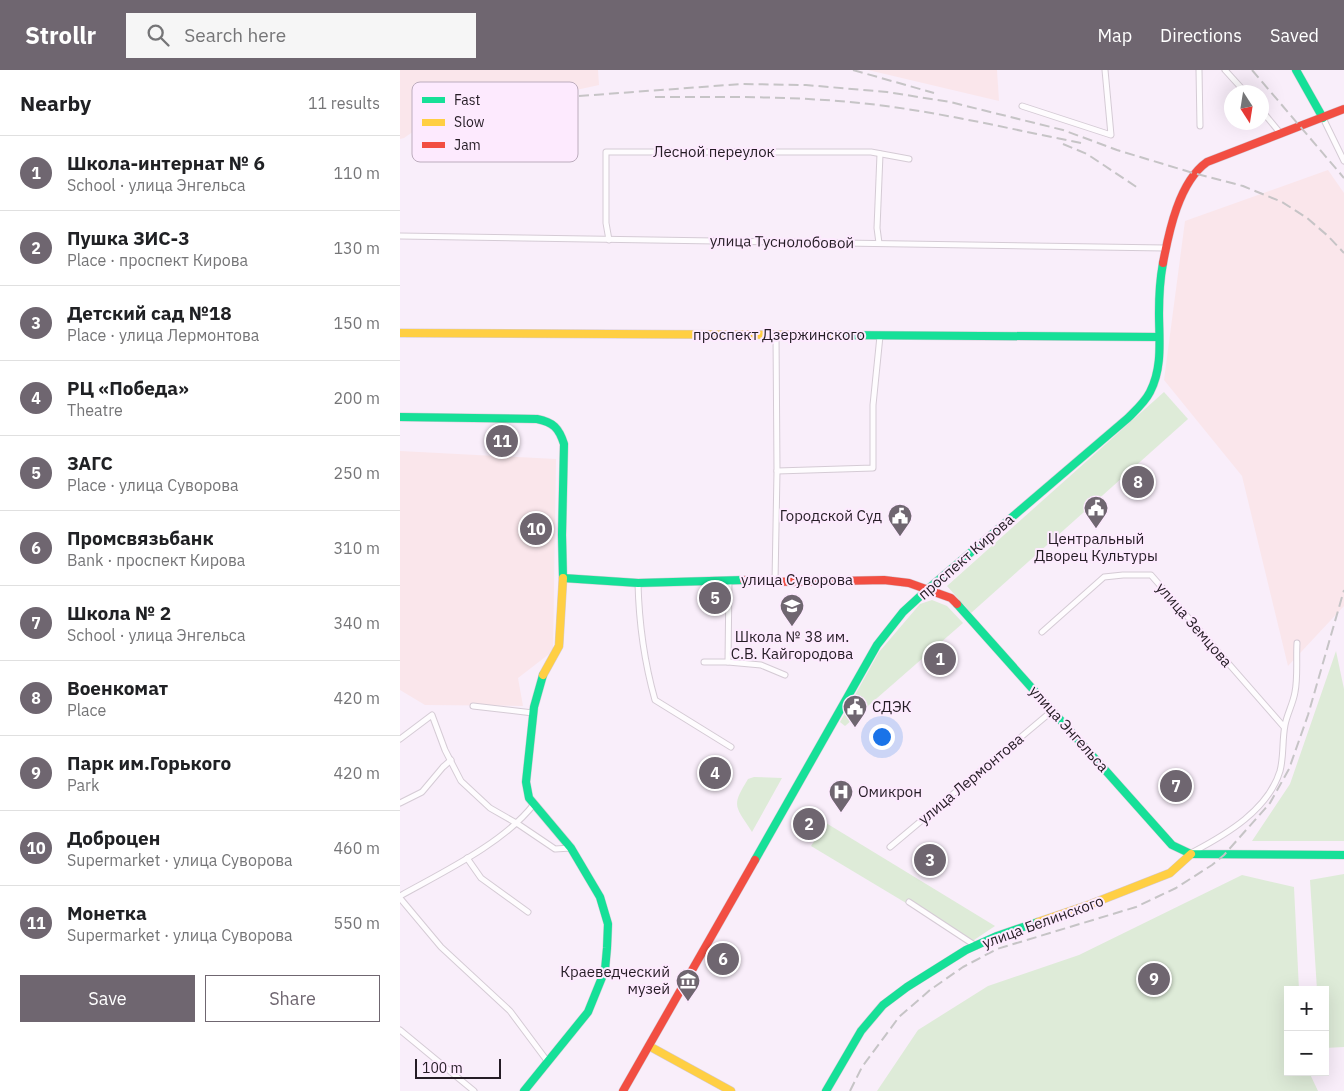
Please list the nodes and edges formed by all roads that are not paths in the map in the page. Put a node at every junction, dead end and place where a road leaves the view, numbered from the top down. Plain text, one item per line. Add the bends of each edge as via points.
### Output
1 (1104, 70) edge
2 (1198, 70) edge
3 (1225, 70) edge
4 (1296, 70) edge
5 (1239, 85) edge
6 (1022, 106) dead end
7 (1344, 110) edge
8 (1323, 118) junction
9 (1269, 119) edge
10 (1200, 126) dead end
11 (1281, 134) junction
12 (880, 154) junction
13 (909, 159) dead end
14 (1344, 160) edge
15 (400, 236) edge
16 (609, 240) junction
17 (879, 243) junction
18 (1164, 248) junction
19 (400, 333) edge
20 (776, 335) junction
21 (880, 336) junction
22 (1159, 337) junction
23 (400, 417) edge
24 (777, 471) junction
25 (562, 578) junction
26 (730, 580) junction
27 (775, 582) junction
28 (638, 583) junction
29 (928, 589) junction
30 (951, 598) joint
31 (1042, 632) dead end
32 (1297, 643) dead end
33 (704, 662) dead end
34 (728, 662) junction
35 (786, 675) dead end
36 (473, 706) dead end
37 (1052, 711) junction
38 (533, 712) junction
39 (1284, 727) junction
40 (400, 739) edge
41 (731, 748) dead end
42 (451, 760) junction
43 (400, 803) edge
44 (534, 804) junction
45 (518, 824) junction
46 (890, 847) dead end
47 (571, 848) junction
48 (1191, 854) junction
49 (1344, 856) edge
50 (467, 858) junction
51 (400, 897) edge
52 (909, 902) dead end
53 (528, 912) dead end
54 (976, 946) junction
55 (400, 1030) edge
56 (649, 1046) junction
57 (548, 1062) junction
58 (474, 1091) edge
59 (524, 1091) edge
60 (623, 1091) edge
61 (731, 1091) edge
62 (826, 1091) edge

1 - 6 street via 1111,135
2 - 10 street
3 - 5 street
4 - 8 street
7 - 8 street, проспект Кирова
8 - 11 street, проспект Кирова
8 - 14 street
9 - 11 street
11 - 18 street, проспект Кирова via 1198,168 1188,181
12 - 13 street, Лесной переулок
12 - 16 street, Лесной переулок via 606,152
12 - 17 street
15 - 16 street, улица Туснолобовой
16 - 17 street, улица Туснолобовой
17 - 18 street, улица Туснолобовой
18 - 22 street, проспект Кирова
19 - 20 street, проспект Дзержинского
20 - 21 street, проспект Дзержинского
20 - 24 street
21 - 22 street, проспект Дзержинского
21 - 24 street via 873,405 873,468
22 - 29 street, проспект Кирова via 1159,368 1152,389 1128,418
23 - 25 street via 537,419 550,421 560,430 564,444
24 - 27 street
25 - 28 street, улица Суворова
25 - 38 street via 559,646 545,670
26 - 27 street, улица Суворова
26 - 28 street, улица Суворова
26 - 34 street
27 - 29 street, улица Суворова via 884,580
28 - 41 street via 643,648 655,700
29 - 30 street, улица Суворова
29 - 56 street, проспект Кирова via 903,612 877,645
30 - 37 street, улица Энгельса
31 - 39 street, улица Земцова via 1104,578 1151,575
32 - 39 street via 1295,691
33 - 34 street
34 - 35 street via 761,665
36 - 38 street
37 - 46 street, улица Лермонтова
37 - 48 street, улица Энгельса via 1162,836
38 - 44 street via 526,782 529,798
39 - 48 street via 1280,772 1268,796 1245,820
40 - 42 street via 432,715
42 - 43 street via 422,792
42 - 45 street via 461,781 490,808
44 - 45 street
44 - 47 street
45 - 47 street via 555,849
45 - 50 street
47 - 57 street via 606,910 605,970 588,1012
48 - 49 street
48 - 54 street, улица Белинского via 1170,873
50 - 51 street
50 - 53 street via 481,878
51 - 57 street via 440,947 510,1011
52 - 54 street
54 - 62 street, улица Белинского via 883,1005 861,1031
55 - 58 street
56 - 60 street, проспект Кирова
56 - 61 street
57 - 59 street

